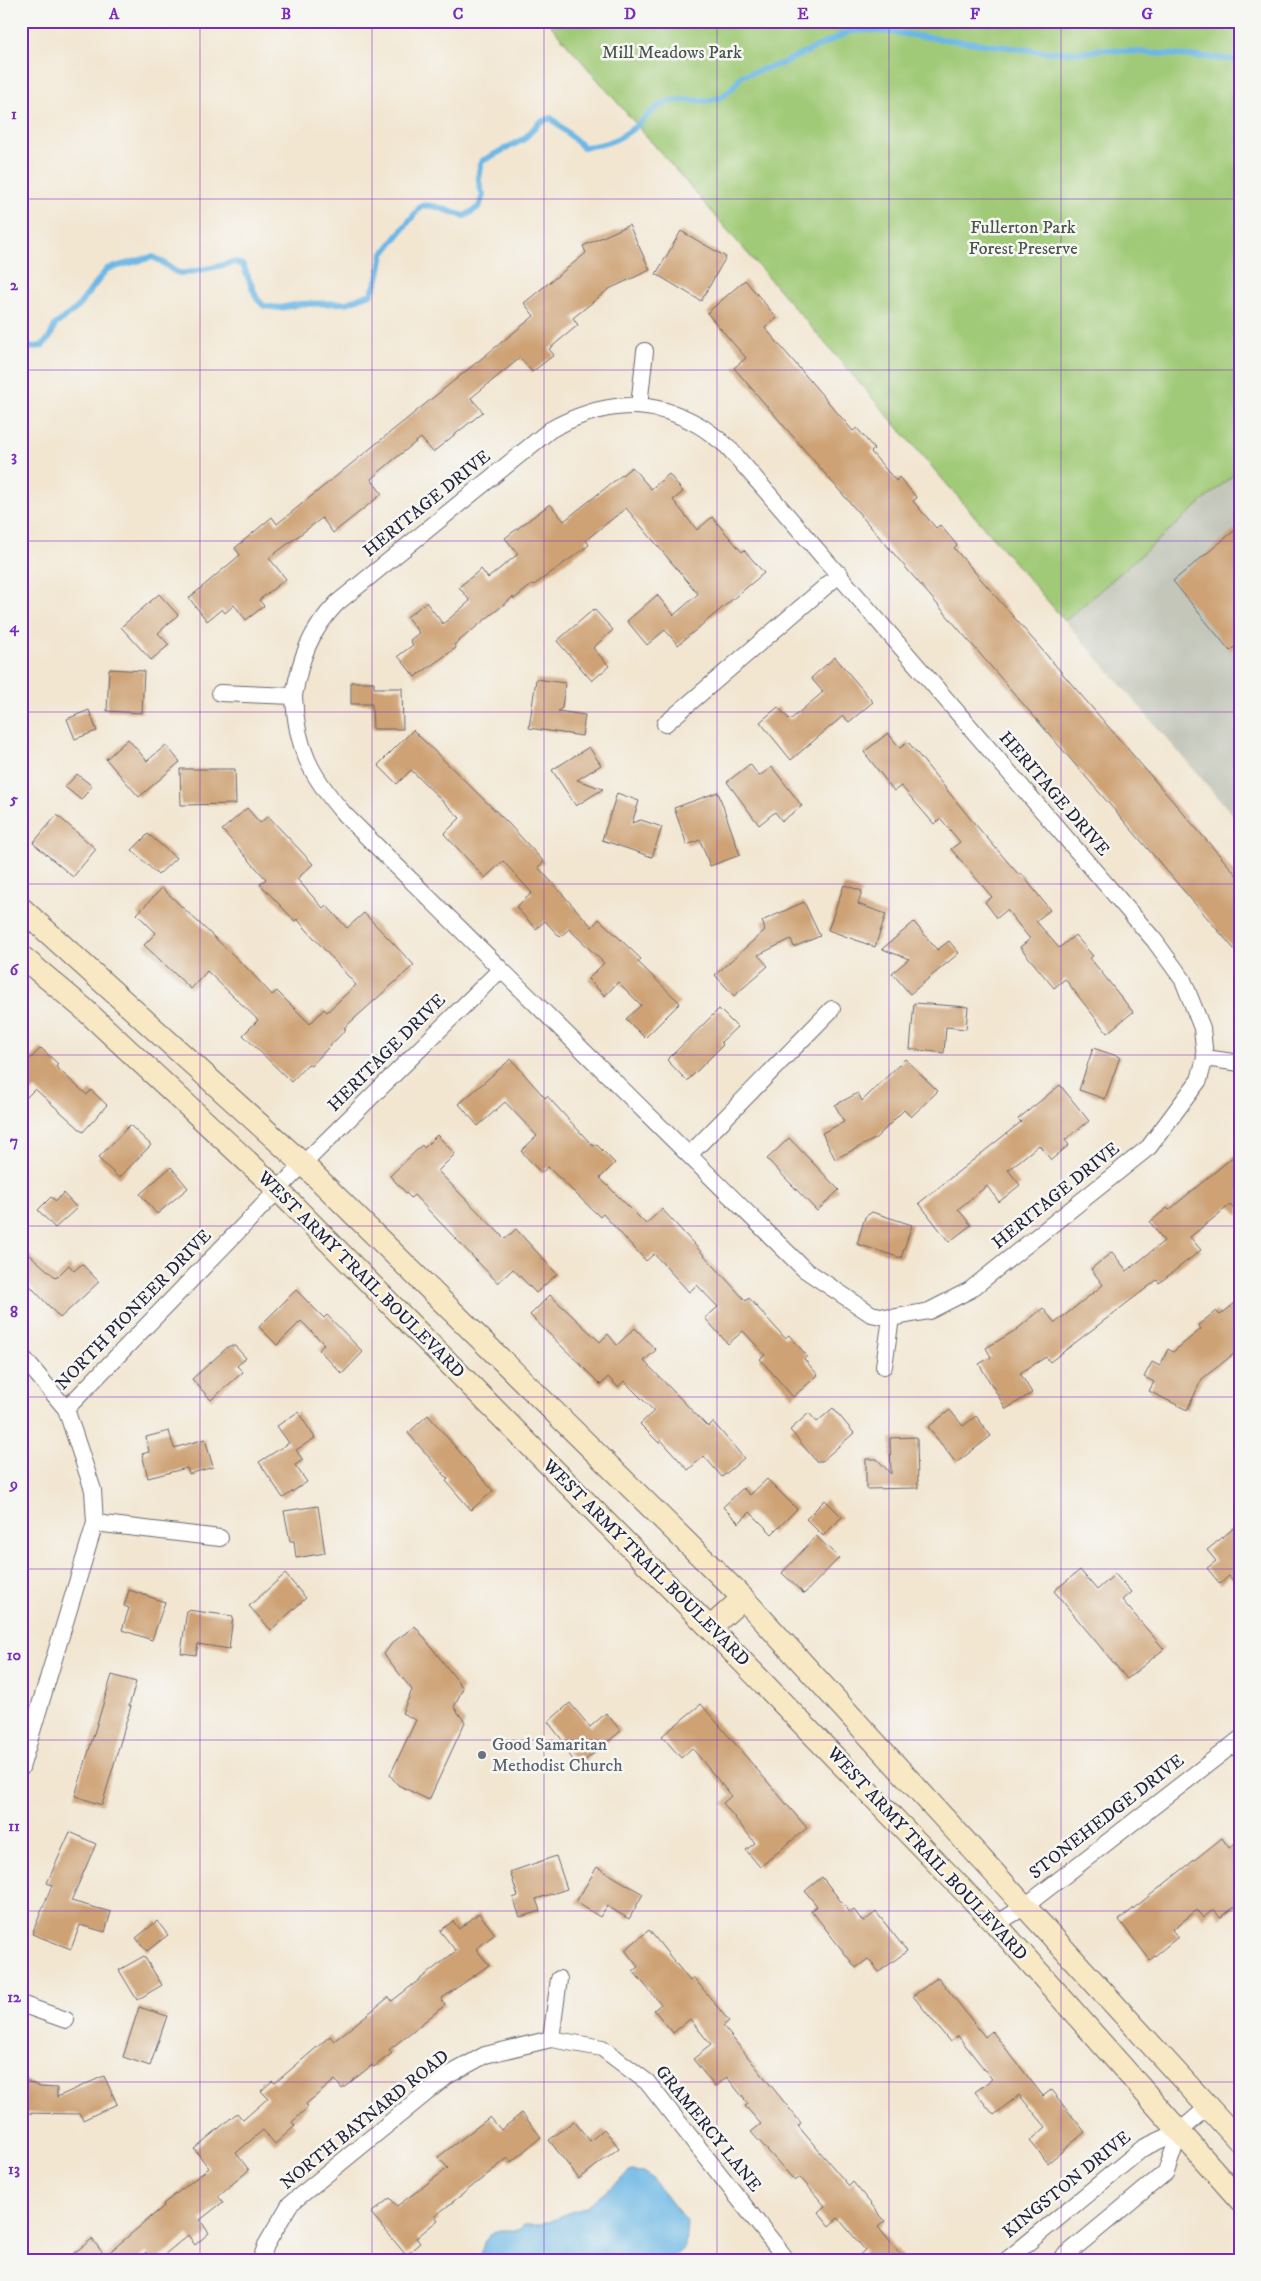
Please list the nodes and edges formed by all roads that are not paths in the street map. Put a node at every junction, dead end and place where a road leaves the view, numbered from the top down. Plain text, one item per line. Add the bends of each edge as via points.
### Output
1 (645, 351) dead end
2 (639, 406) junction
3 (840, 574) junction
4 (220, 693) dead end
5 (294, 696) junction
6 (665, 724) dead end
7 (21, 908) edge
8 (21, 956) edge
9 (500, 970) junction
10 (832, 1009) dead end
11 (1205, 1058) junction
12 (1240, 1063) edge
13 (689, 1155) junction
14 (303, 1164) junction
15 (278, 1190) junction
16 (891, 1318) junction
17 (21, 1355) edge
18 (884, 1366) dead end
19 (66, 1409) junction
20 (96, 1523) junction
21 (220, 1538) dead end
22 (743, 1598) junction
23 (710, 1628) junction
24 (1240, 1739) edge
25 (21, 1768) edge
26 (1024, 1907) junction
27 (996, 1924) junction
28 (559, 1979) dead end
29 (21, 2004) edge
30 (66, 2020) dead end
31 (551, 2039) junction
32 (1208, 2108) junction
33 (1180, 2131) junction
34 (1240, 2142) edge
35 (1240, 2200) edge
36 (261, 2260) edge
37 (788, 2260) edge
38 (1007, 2260) edge
39 (1060, 2260) edge

1 - 2 street
2 - 3 street, HERITAGE DRIVE via 670,411 701,426 728,447
2 - 5 street, HERITAGE DRIVE via 576,416 550,430 337,603 312,636 300,662
3 - 6 street
3 - 11 street, HERITAGE DRIVE via 1154,940 1184,980 1202,1028
4 - 5 street
5 - 9 street, HERITAGE DRIVE via 300,744 310,770 326,794
7 - 14 main road, WEST ARMY TRAIL BOULEVARD
8 - 15 main road, WEST ARMY TRAIL BOULEVARD via 83,1008
9 - 13 street, HERITAGE DRIVE
9 - 14 street, HERITAGE DRIVE
10 - 13 street
11 - 12 street
11 - 16 street, HERITAGE DRIVE via 1200,1080 1148,1147 970,1290 929,1311
13 - 16 street, HERITAGE DRIVE via 804,1269 871,1314
14 - 15 street, NORTH PIONEER DRIVE
14 - 22 main road, WEST ARMY TRAIL BOULEVARD
15 - 19 street, NORTH PIONEER DRIVE
15 - 23 main road, WEST ARMY TRAIL BOULEVARD
16 - 18 street
17 - 19 street
19 - 20 street, NORTH PIONEER DRIVE via 94,1490
20 - 21 street
20 - 25 street, NORTH PIONEER DRIVE
22 - 23 main road
22 - 26 main road, WEST ARMY TRAIL BOULEVARD
23 - 27 main road, WEST ARMY TRAIL BOULEVARD
24 - 26 street, STONEHEDGE DRIVE
26 - 27 street, STONEHEDGE DRIVE
26 - 32 main road, WEST ARMY TRAIL BOULEVARD
27 - 33 main road, WEST ARMY TRAIL BOULEVARD
28 - 31 street
29 - 30 street
31 - 36 street, NORTH BAYNARD ROAD via 485,2055 447,2076 290,2204
31 - 37 street, GRAMERCY LANE via 602,2048 647,2082
32 - 33 street, KINGSTON DRIVE
32 - 34 main road, WEST ARMY TRAIL BOULEVARD
33 - 35 main road, WEST ARMY TRAIL BOULEVARD
33 - 38 street, KINGSTON DRIVE via 1143,2148
33 - 39 street via 1166,2172

